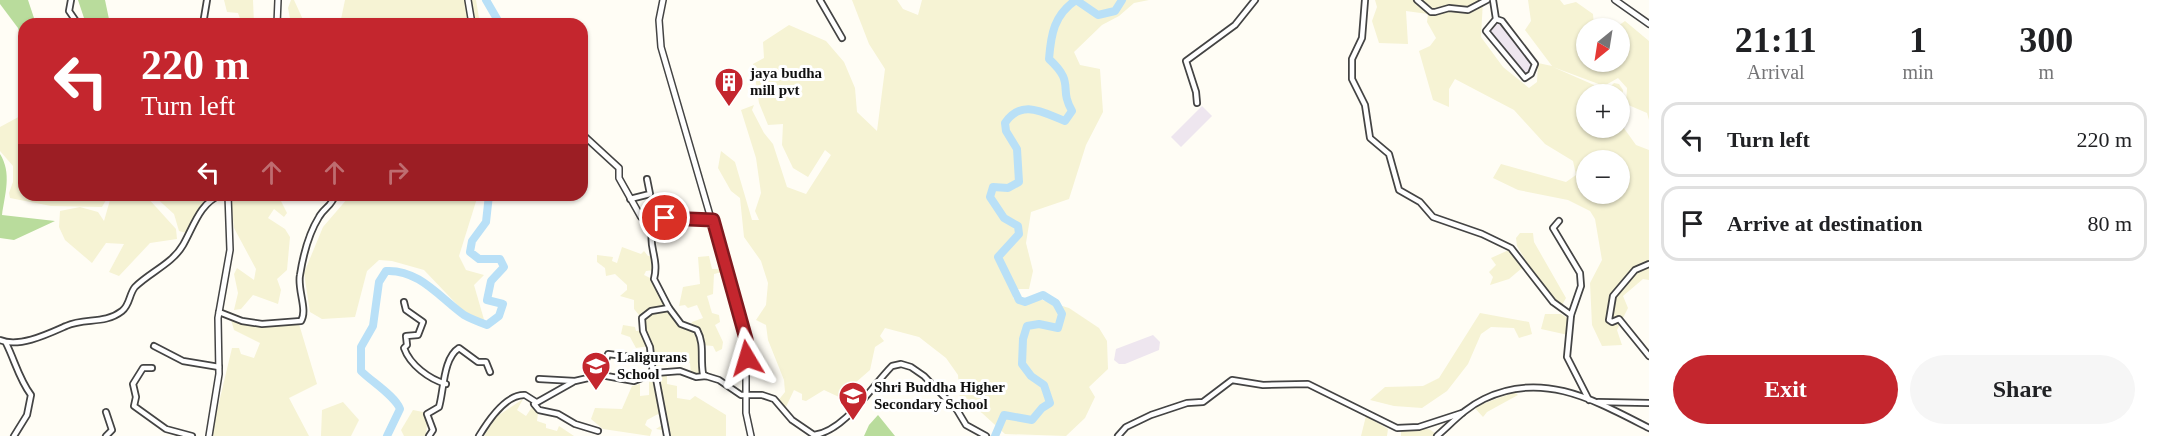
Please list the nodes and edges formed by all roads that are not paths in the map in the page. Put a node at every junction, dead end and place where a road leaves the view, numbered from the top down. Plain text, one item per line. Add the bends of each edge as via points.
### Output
1 (71, 0) edge
2 (207, 0) edge
3 (278, 0) edge
4 (468, 0) edge
5 (663, 0) edge
6 (820, 0) edge
7 (1255, 0) edge
8 (1365, 0) edge
9 (1417, 0) edge
10 (1487, 0) edge
11 (1493, 0) edge
12 (1615, 0) edge
13 (74, 18) edge
14 (204, 18) edge
15 (277, 18) edge
16 (471, 18) edge
17 (1496, 19) junction
18 (1649, 24) edge
19 (842, 38) dead end
20 (1197, 103) dead end
21 (588, 140) edge
22 (647, 179) dead end
23 (630, 199) junction
24 (211, 201) edge
25 (228, 201) edge
26 (333, 201) edge
27 (641, 217) junction
28 (713, 220) junction
29 (1559, 221) dead end
30 (1649, 264) edge
31 (404, 302) dead end
32 (669, 308) junction
33 (219, 312) junction
34 (1570, 315) junction
35 (0, 340) edge
36 (6, 343) junction
37 (154, 346) dead end
38 (624, 356) dead end
39 (1649, 356) edge
40 (219, 367) junction
41 (152, 368) dead end
42 (490, 372) dead end
43 (654, 374) junction
44 (601, 375) junction
45 (706, 376) junction
46 (538, 379) dead end
47 (575, 381) junction
48 (446, 384) junction
49 (746, 396) junction
50 (1589, 400) junction
51 (536, 402) junction
52 (1598, 402) junction
53 (1649, 403) edge
54 (106, 412) dead end
55 (1462, 413) junction
56 (1649, 428) edge
57 (598, 431) dead end
58 (820, 435) edge
59 (14, 436) edge
60 (106, 436) edge
61 (192, 436) edge
62 (209, 436) edge
63 (429, 436) edge
64 (479, 436) edge
65 (667, 436) edge
66 (751, 436) edge
67 (987, 436) edge
68 (1118, 436) edge
69 (1437, 436) edge

1 - 13 street via 69,10
2 - 14 street
3 - 15 street
4 - 16 street
5 - 28 street via 659,20 661,47
6 - 19 street
7 - 20 street via 1235,25 1186,61
8 - 34 street via 1362,38 1352,59 1352,79 1365,105 1370,138 1389,154 1399,190 1420,202 1432,217 1511,248 1553,303
9 - 10 street via 1435,12 1449,8 1468,10
11 - 17 street
12 - 18 street
17 - 17 street via 1503,21 1535,64 1525,78 1486,32
21 - 23 street via 619,168 619,178
22 - 23 street via 650,194
23 - 27 street
24 - 36 street via 194,222 184,244 162,269 134,288 122,312 103,322 76,321 43,336
25 - 33 street via 230,256
26 - 33 street via 318,219 303,262 299,289 301,321 262,324
27 - 28 street
27 - 32 street via 652,234 650,241 657,266 654,279
28 - 49 street via 746,339
29 - 34 street via 1553,228 1580,273 1581,286
30 - 39 street via 1635,270 1613,296 1609,320 1619,319
31 - 48 street via 406,310 423,322 418,335 406,336 406,356 433,381
32 - 43 street via 651,311 642,318
32 - 45 street via 681,324 697,330 703,343 701,364
33 - 40 street
34 - 50 street via 1568,357
35 - 36 street
36 - 59 street via 17,364 20,382 31,395 27,415
37 - 40 street via 183,361
38 - 44 street via 608,354
40 - 62 street
41 - 61 street via 143,368 133,384 134,406 166,429
42 - 48 street via 486,363 478,362 459,348 451,356
43 - 44 street via 634,381
43 - 45 street via 680,371
43 - 65 street
44 - 47 street
45 - 49 street
46 - 47 street
47 - 51 street
48 - 63 street via 440,407 427,414 433,430
49 - 58 street via 774,399 792,420
49 - 66 street
50 - 52 street
50 - 55 street via 1536,385 1484,399
51 - 57 street via 539,410
51 - 64 street via 525,395 512,399 494,413
52 - 53 street
52 - 56 street
54 - 60 street via 112,430
55 - 68 street via 1419,427 1397,428 1308,384 1263,385 1232,380 1203,402 1151,415 1126,427
55 - 69 street
58 - 67 street via 847,417 892,366 901,364 924,376 966,425

